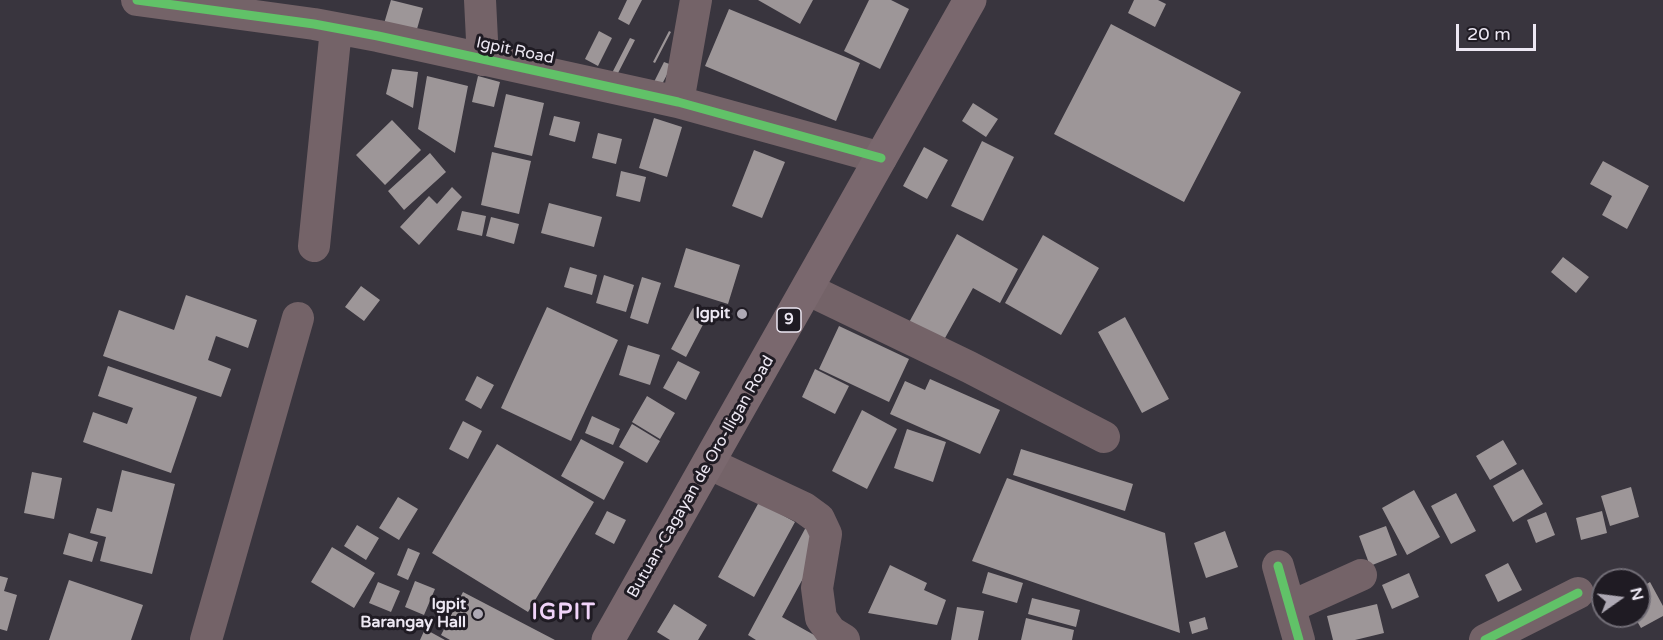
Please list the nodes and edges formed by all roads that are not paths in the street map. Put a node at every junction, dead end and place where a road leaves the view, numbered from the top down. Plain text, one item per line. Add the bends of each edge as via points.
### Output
1 (137, 0) edge
2 (480, 0) edge
3 (696, 0) edge
4 (970, 0) edge
5 (322, 18) edge
6 (483, 60) junction
7 (678, 102) junction
8 (881, 158) junction
9 (314, 246) dead end
10 (807, 289) junction
11 (298, 318) dead end
12 (1104, 437) dead end
13 (708, 463) junction
14 (1278, 566) dead end
15 (1361, 575) dead end
16 (1578, 593) dead end
17 (1290, 607) junction
18 (206, 640) edge
19 (608, 640) edge
20 (843, 640) edge
21 (1299, 640) edge
22 (1485, 640) edge

1 - 5 street, Igpit Road
2 - 6 street
3 - 7 street
4 - 8 highway, Butuan-Cagayan de Oro-Iligan Road / 9
5 - 6 street, Igpit Road
5 - 9 street
6 - 7 street, Igpit Road
7 - 8 street, Igpit Road
8 - 10 highway, Butuan-Cagayan de Oro-Iligan Road / 9
10 - 12 street
10 - 13 highway, Butuan-Cagayan de Oro-Iligan Road / 9
11 - 18 street
13 - 19 highway, Butuan-Cagayan de Oro-Iligan Road / 9
13 - 20 street via 804,508 819,519 826,534 817,588 821,618
14 - 17 street
15 - 17 street
16 - 22 street
17 - 21 street

